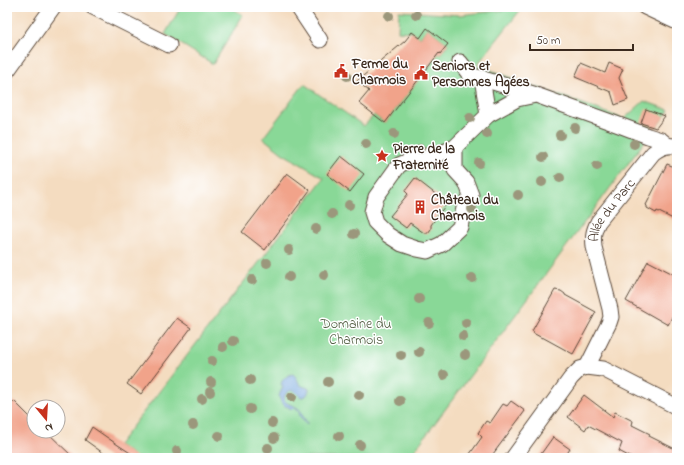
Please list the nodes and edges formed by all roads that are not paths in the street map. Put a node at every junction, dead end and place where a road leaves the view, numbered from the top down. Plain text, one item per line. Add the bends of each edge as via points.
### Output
1 (54, 7) edge
2 (93, 7) edge
3 (298, 7) edge
4 (645, 7) edge
5 (677, 22) edge
6 (320, 40) dead end
7 (169, 45) dead end
8 (460, 62) dead end
9 (7, 71) edge
10 (482, 78) junction
11 (536, 95) junction
12 (488, 115) junction
13 (672, 146) edge
14 (455, 148) junction
15 (587, 367) junction
16 (677, 407) edge
17 (513, 458) edge

1 - 9 street
2 - 7 street
3 - 6 street
4 - 5 street
8 - 10 street via 470,75
10 - 11 street
10 - 12 street
11 - 12 street via 517,99
11 - 13 street
12 - 14 street
13 - 15 street, Allée du Parc via 659,148 653,153 598,222 594,231 594,247 611,317
14 - 14 street via 415,158 399,165 376,197 372,212 375,222 388,235 402,244 427,251 442,244 460,227 464,208 471,195 466,182 456,170
15 - 16 street via 603,369
15 - 17 street via 580,369 571,378

